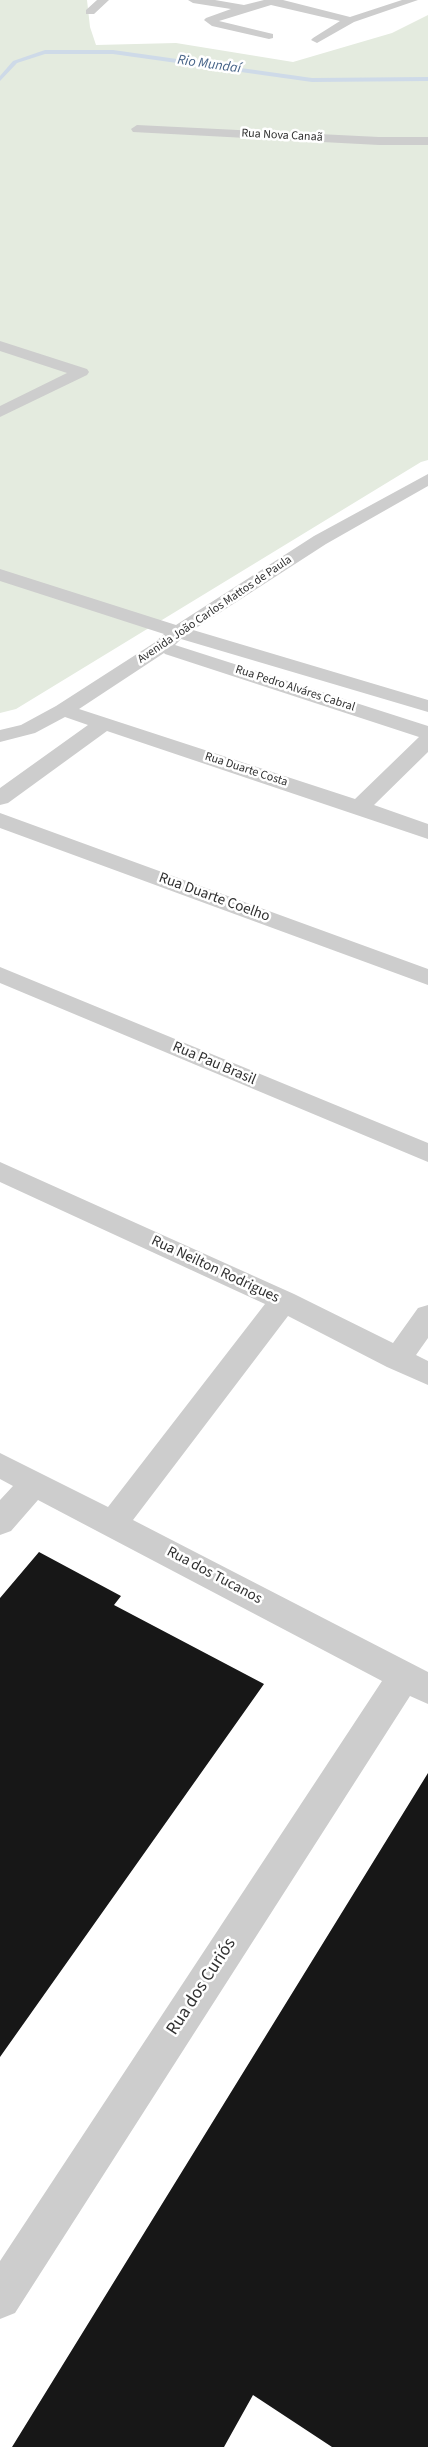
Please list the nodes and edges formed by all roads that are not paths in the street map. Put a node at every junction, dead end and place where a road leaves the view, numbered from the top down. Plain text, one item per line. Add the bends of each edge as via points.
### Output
1 (104, 0) edge
2 (194, 0) edge
3 (413, 0) edge
4 (275, 1) edge
5 (244, 8) junction
6 (90, 12) dead end
7 (350, 20) junction
8 (269, 36) dead end
9 (317, 40) dead end
10 (137, 128) dead end
11 (428, 141) edge
12 (0, 346) edge
13 (0, 412) edge
14 (428, 480) edge
15 (0, 575) edge
16 (178, 632) junction
17 (161, 647) junction
18 (428, 706) edge
19 (63, 710) junction
20 (0, 719) edge
21 (103, 724) junction
22 (28, 729) junction
23 (428, 734) edge
24 (0, 736) edge
25 (428, 740) edge
26 (0, 798) edge
27 (359, 806) junction
28 (0, 820) edge
29 (428, 832) edge
30 (0, 974) edge
31 (428, 976) edge
32 (428, 1153) edge
33 (0, 1171) edge
34 (284, 1301) junction
35 (428, 1316) edge
36 (397, 1359) junction
37 (428, 1374) edge
38 (0, 1466) edge
39 (34, 1484) junction
40 (0, 1522) edge
41 (113, 1523) junction
42 (416, 1682) edge
43 (0, 2298) edge

1 - 6 street
2 - 5 street
3 - 7 street
4 - 5 street
4 - 7 street
5 - 8 street via 210,20
7 - 9 street
10 - 11 street, Rua Nova Canaã
12 - 13 street via 82,372
14 - 16 street, Avenida João Carlos Mattos de Paula via 320,540
15 - 16 street, Rua Pedro Alváres Cabral
16 - 17 street, Avenida João Carlos Mattos de Paula
16 - 18 street, Rua Pedro Alváres Cabral
17 - 19 street, Avenida João Carlos Mattos de Paula
17 - 23 street, Rua Pedro Alváres Cabral
19 - 21 street, Rua Duarte Costa
19 - 22 street, Avenida João Carlos Mattos de Paula
20 - 22 street
21 - 26 street
21 - 27 street, Rua Duarte Costa
22 - 24 street, Avenida João Carlos Mattos de Paula
25 - 27 street
27 - 29 street, Rua Duarte Costa
28 - 31 street, Rua Duarte Coelho
30 - 32 street, Rua Pau Brasil
33 - 34 street, Rua Neilton Rodrigues
34 - 36 street, Rua Neilton Rodrigues
34 - 41 street
35 - 36 street
36 - 37 street, Rua Neilton Rodrigues
38 - 39 street, Rua dos Tucanos
39 - 40 street
39 - 41 street, Rua dos Tucanos
41 - 42 street, Rua dos Tucanos
42 - 43 street, Rua dos Curiós

